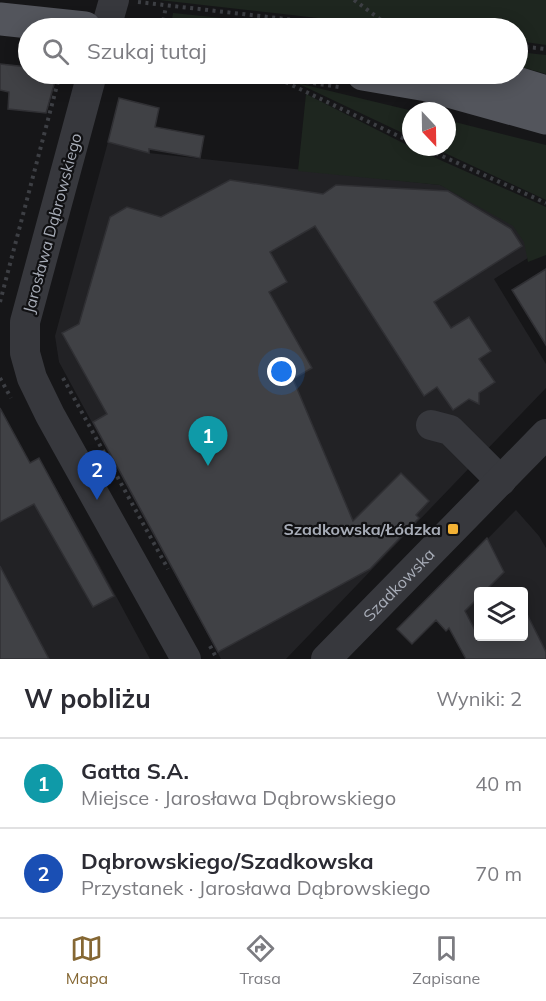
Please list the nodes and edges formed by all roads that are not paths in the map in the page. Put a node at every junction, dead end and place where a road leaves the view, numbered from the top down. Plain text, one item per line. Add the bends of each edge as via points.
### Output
1 (121, 0) edge
2 (0, 18) edge
3 (111, 18) edge
4 (18, 20) edge
5 (89, 84) edge
6 (421, 84) edge
7 (520, 84) edge
8 (546, 92) edge
9 (546, 118) edge
10 (431, 425) dead end
11 (546, 434) edge
12 (501, 481) junction
13 (196, 649) edge
14 (326, 659) edge

1 - 3 street
2 - 4 main road
5 - 13 street, Jarosława Dąbrowskiego via 33,284 25,322 25,353 50,415
6 - 9 main road
7 - 8 main road
10 - 12 street via 450,430
11 - 12 street, Szadkowska
12 - 14 street, Szadkowska

